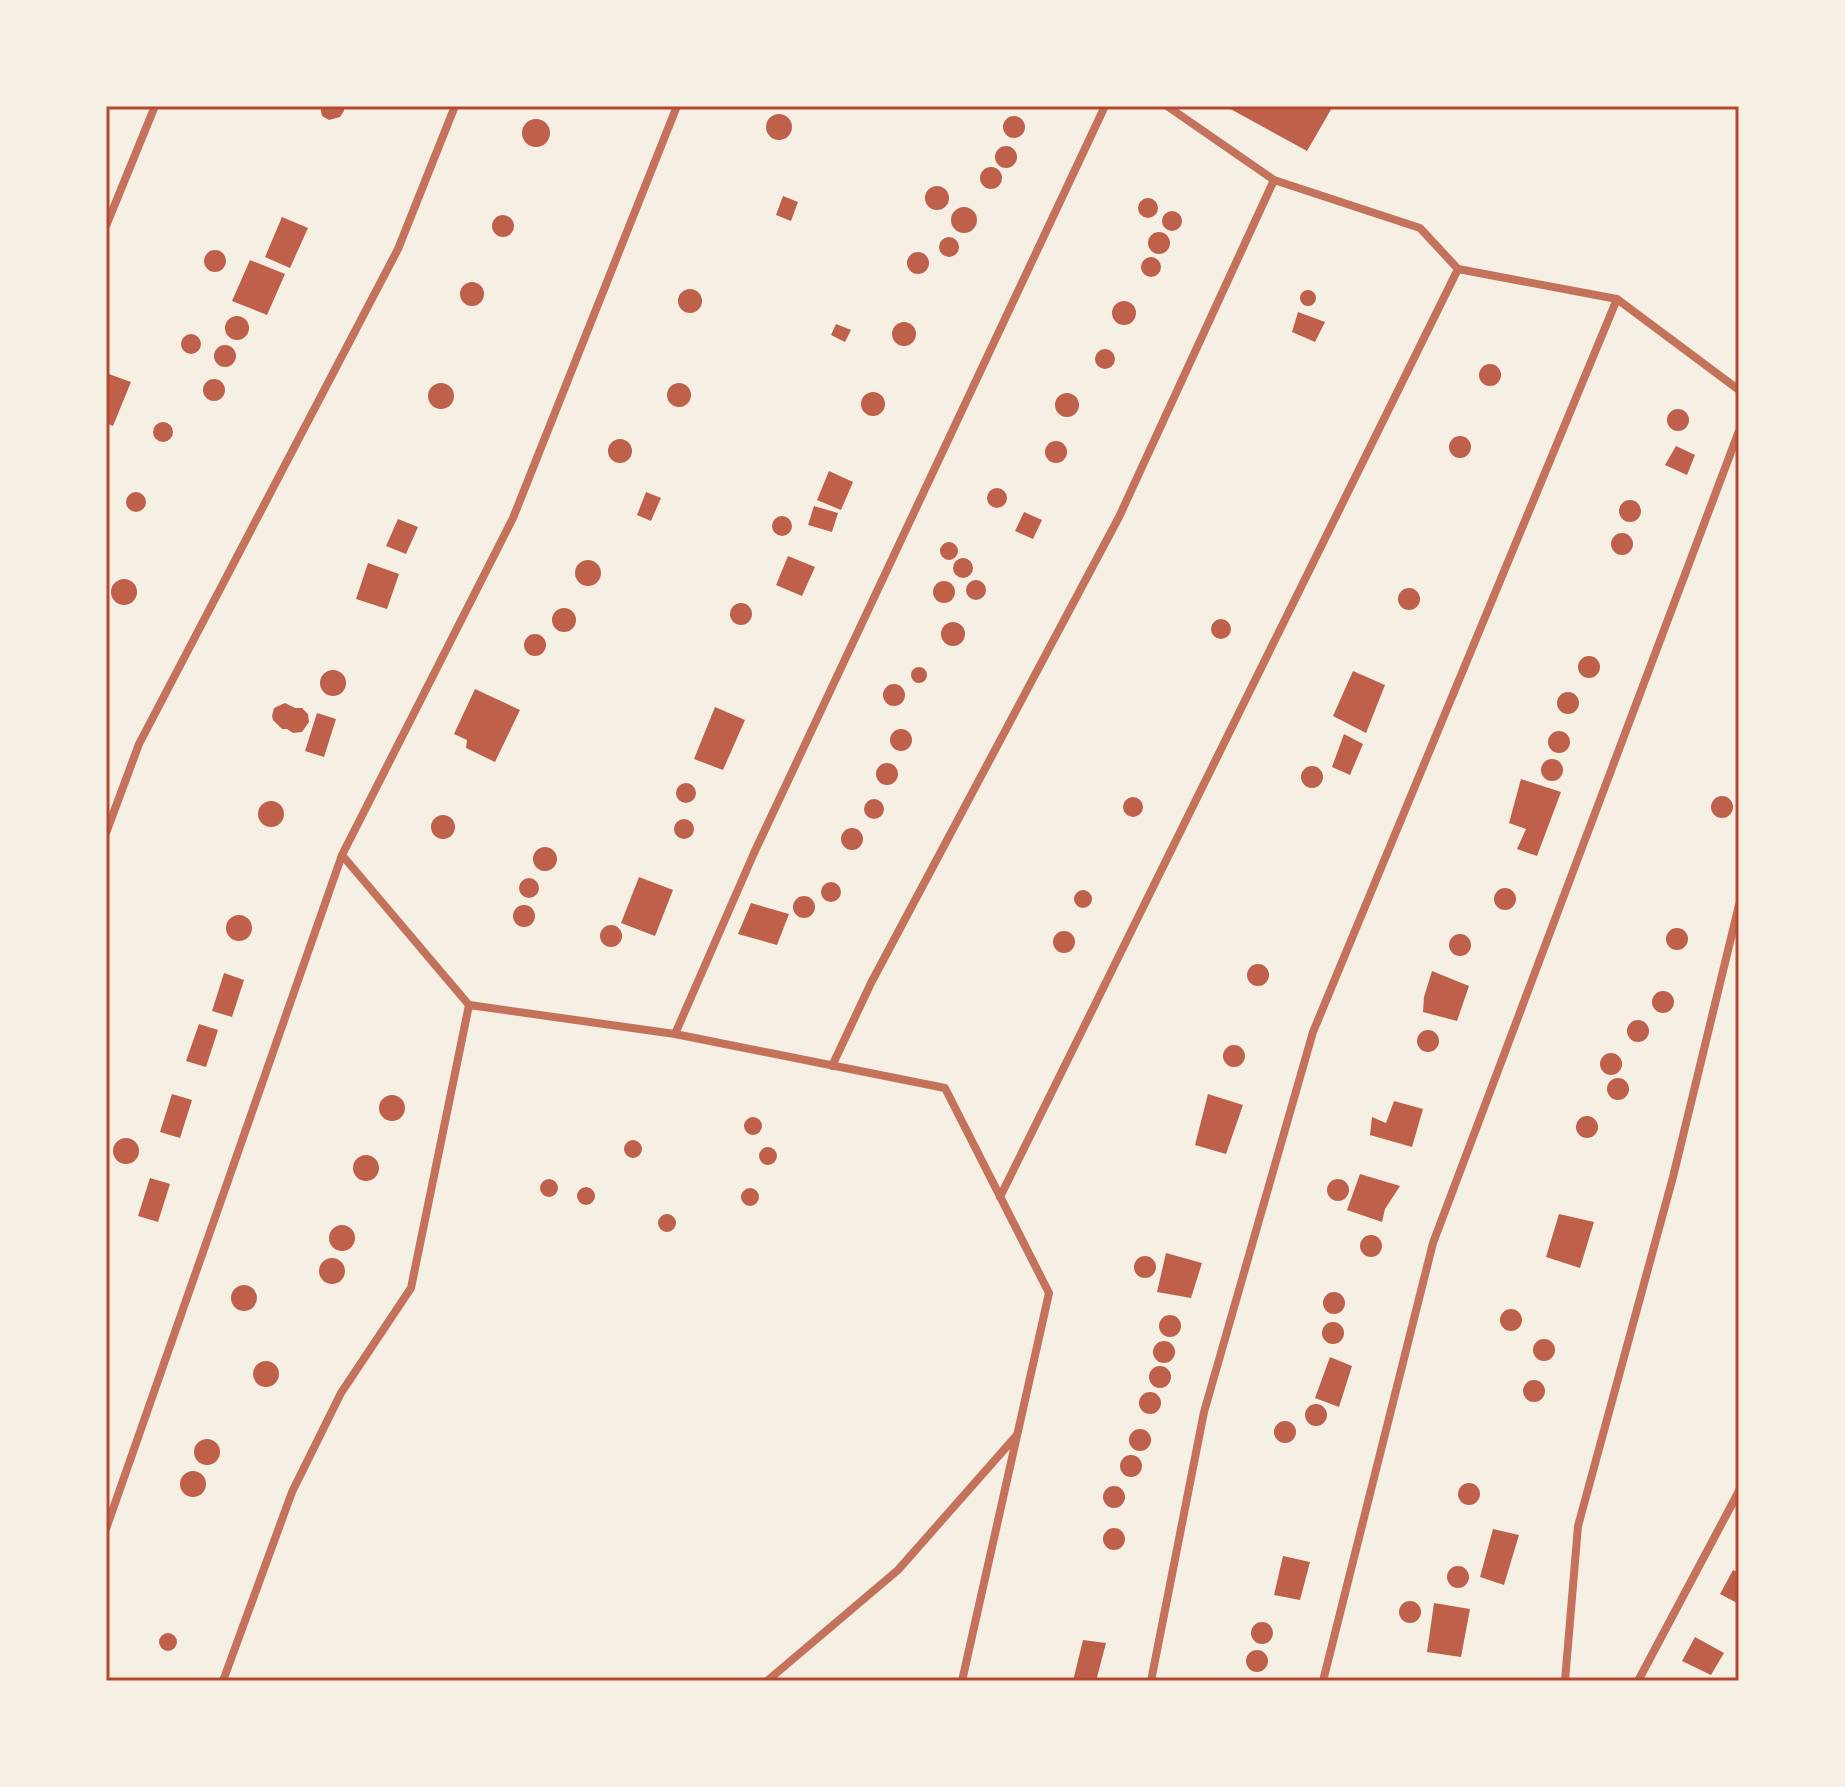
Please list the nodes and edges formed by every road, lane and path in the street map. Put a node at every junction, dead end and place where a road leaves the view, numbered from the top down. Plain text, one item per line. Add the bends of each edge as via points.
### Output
1 (155, 106) edge
2 (455, 106) edge
3 (677, 106) edge
4 (1105, 106) edge
5 (1167, 106) edge
6 (1274, 180) junction
7 (106, 226) edge
8 (1458, 269) junction
9 (1617, 299) junction
10 (1739, 390) edge
11 (1739, 431) edge
12 (106, 833) edge
13 (342, 855) junction
14 (1739, 905) edge
15 (469, 1005) junction
16 (675, 1034) junction
17 (832, 1066) junction
18 (1000, 1197) junction
19 (1018, 1434) junction
20 (1739, 1491) edge
21 (106, 1529) edge
22 (223, 1681) edge
23 (767, 1681) edge
24 (962, 1681) edge
25 (1151, 1681) edge
26 (1323, 1681) edge
27 (1565, 1681) edge
28 (1638, 1681) edge

1 - 7 street
2 - 12 street via 398,249 139,744
3 - 13 street via 513,518
4 - 16 street
5 - 6 street
6 - 8 street via 1420,228
6 - 17 street via 1119,517 878,968
8 - 9 street
8 - 18 street
9 - 10 street
9 - 25 street via 1313,1032 1204,1412
11 - 26 street via 1433,1243
13 - 15 street
13 - 21 street
14 - 27 street via 1673,1177 1578,1526
15 - 16 street
15 - 22 street via 411,1288 341,1393 292,1492
16 - 17 street
17 - 18 street via 945,1088
18 - 19 street via 1049,1293
19 - 23 street via 898,1570
19 - 24 street
20 - 28 street

